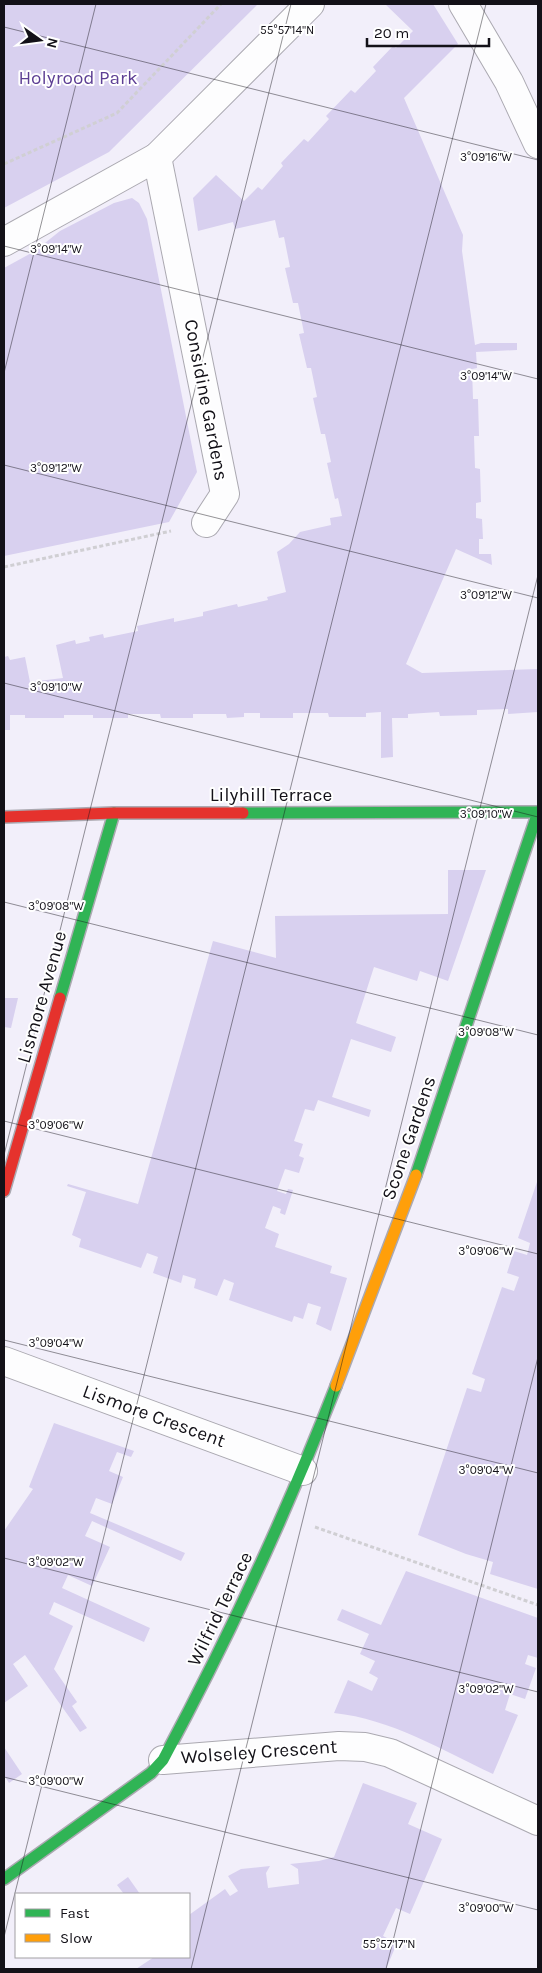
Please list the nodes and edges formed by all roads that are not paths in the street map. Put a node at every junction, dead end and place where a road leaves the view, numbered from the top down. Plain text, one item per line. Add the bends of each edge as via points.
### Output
1 (310, 4) edge
2 (463, 4) edge
3 (538, 144) edge
4 (157, 157) junction
5 (4, 242) edge
6 (206, 523) road end
7 (538, 812) edge
8 (114, 813) junction
9 (4, 817) edge
10 (4, 1191) edge
11 (4, 1361) edge
12 (303, 1472) junction
13 (163, 1760) junction
14 (538, 1822) edge
15 (4, 1880) edge

1 - 4 street
2 - 3 street via 509,82
4 - 5 street
4 - 6 street, Considine Gardens via 226,494
7 - 8 street, Lilyhill Terrace
7 - 12 street, Scone Gardens via 411,1190
8 - 9 street, Lilyhill Terrace
8 - 10 street, Lismore Avenue
11 - 12 street, Lismore Crescent
12 - 13 street, Wilfrid Terrace via 240,1609
13 - 14 street, Wolseley Crescent via 353,1745 390,1753
13 - 15 street, Wolseley Crescent via 138,1784

